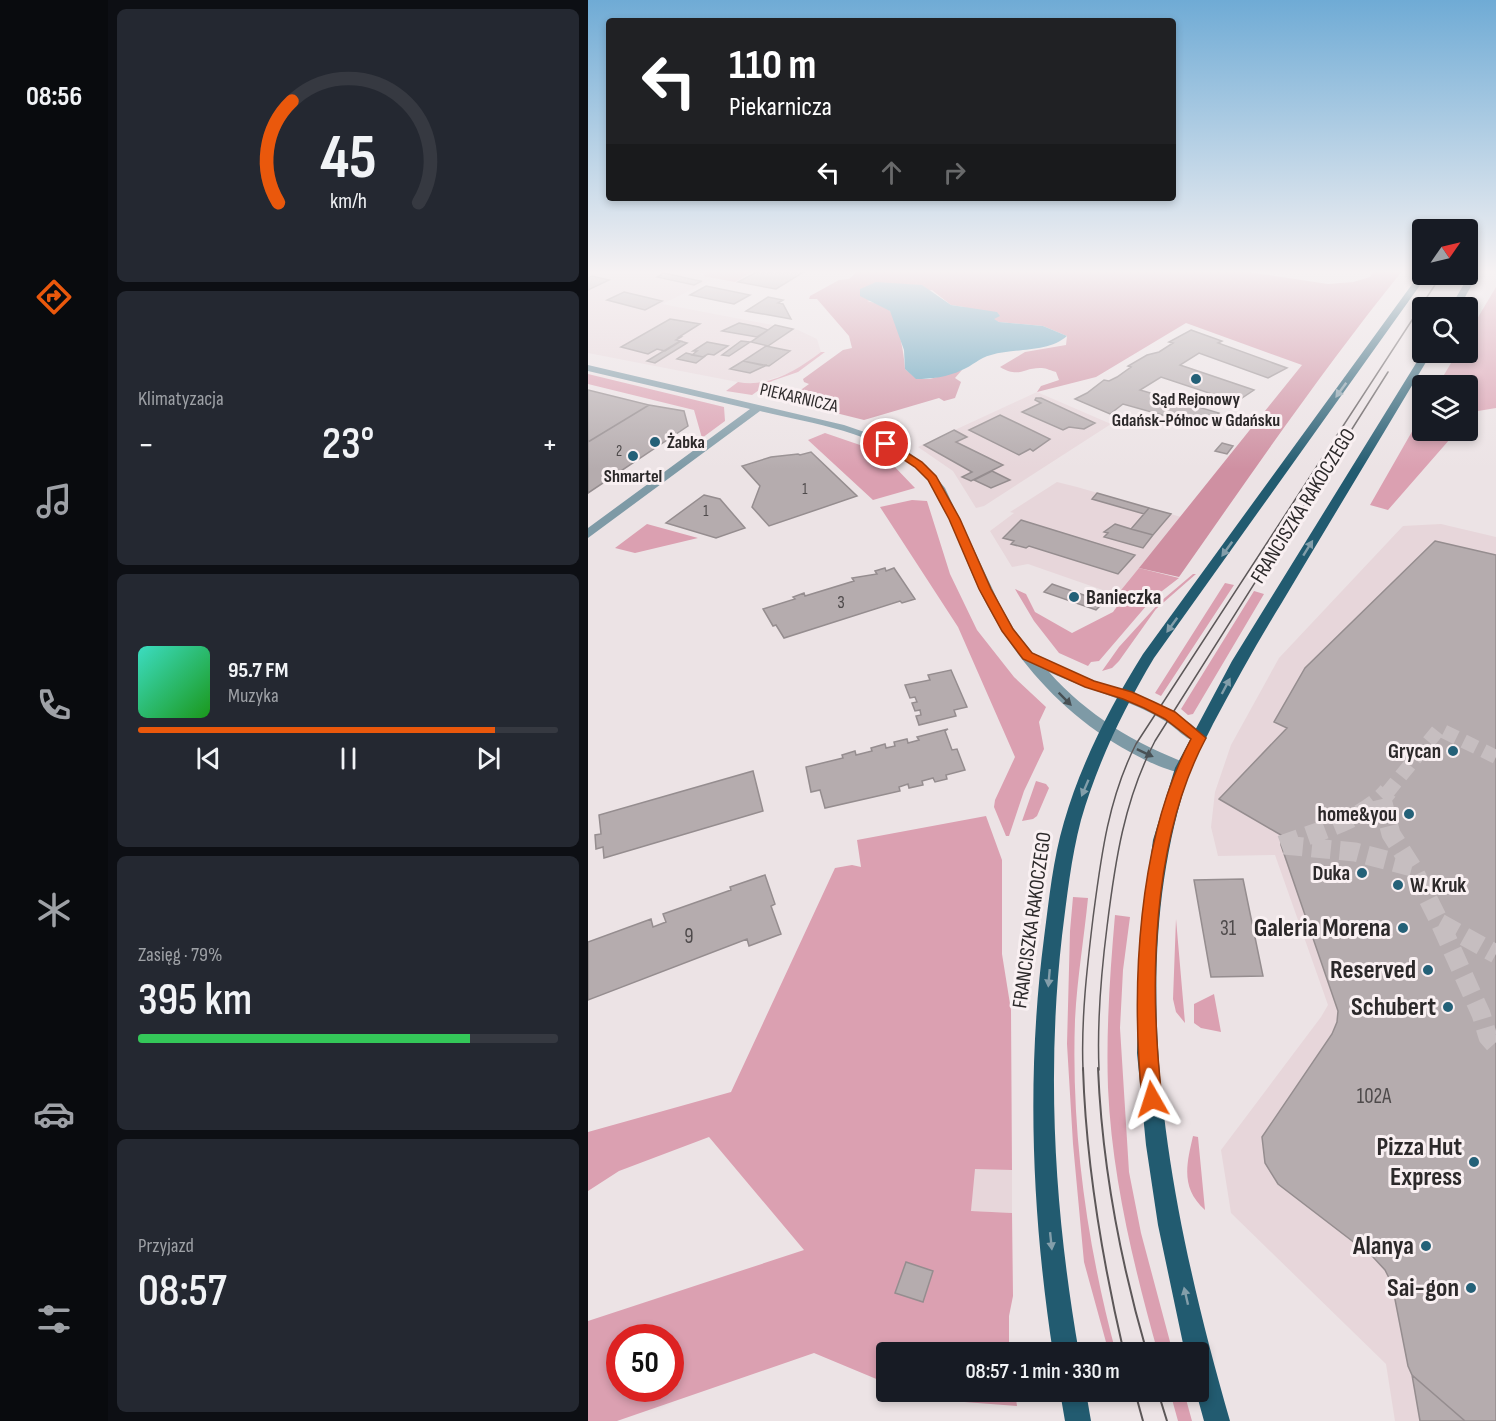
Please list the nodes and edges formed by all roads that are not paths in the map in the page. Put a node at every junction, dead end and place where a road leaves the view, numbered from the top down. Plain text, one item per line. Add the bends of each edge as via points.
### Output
1 (1379, 336) edge
2 (1421, 363) edge
3 (588, 368) edge
4 (757, 409) junction
5 (588, 534) edge
6 (1028, 656) junction
7 (1128, 696) junction
8 (1109, 734) junction
9 (1199, 738) junction
10 (1183, 768) junction
11 (1064, 1342) edge
12 (1196, 1342) edge
13 (1209, 1392) edge
14 (1075, 1402) edge
15 (1078, 1421) edge
16 (1217, 1421) edge

1 -> 7 main road, FRANCISZKA RAKOCZEGO via 1148,657
9 -> 2 main road, FRANCISZKA RAKOCZEGO via 1239,661
3 - 4 street, PIEKARNICZA
4 - 5 street
4 - 6 street, PIEKARNICZA via 864,435 895,448 924,469 954,519 990,599
6 - 7 street, PIEKARNICZA via 1089,684
6 -> 8 street, PIEKARNICZA via 1072,706
7 - 8 main road, FRANCISZKA RAKOCZEGO
7 - 9 street, PIEKARNICZA via 1170,716
8 -> 10 street, PIEKARNICZA via 1147,755
8 -> 11 main road, FRANCISZKA RAKOCZEGO via 1072,825 1052,937 1043,1038 1045,1182
9 - 10 main road, FRANCISZKA RAKOCZEGO
12 -> 10 main road, FRANCISZKA RAKOCZEGO via 1170,1225 1147,1053 1149,940 1155,881 1168,813
13 - 16 main road, FRANCISZKA RAKOCZEGO
14 - 15 main road

